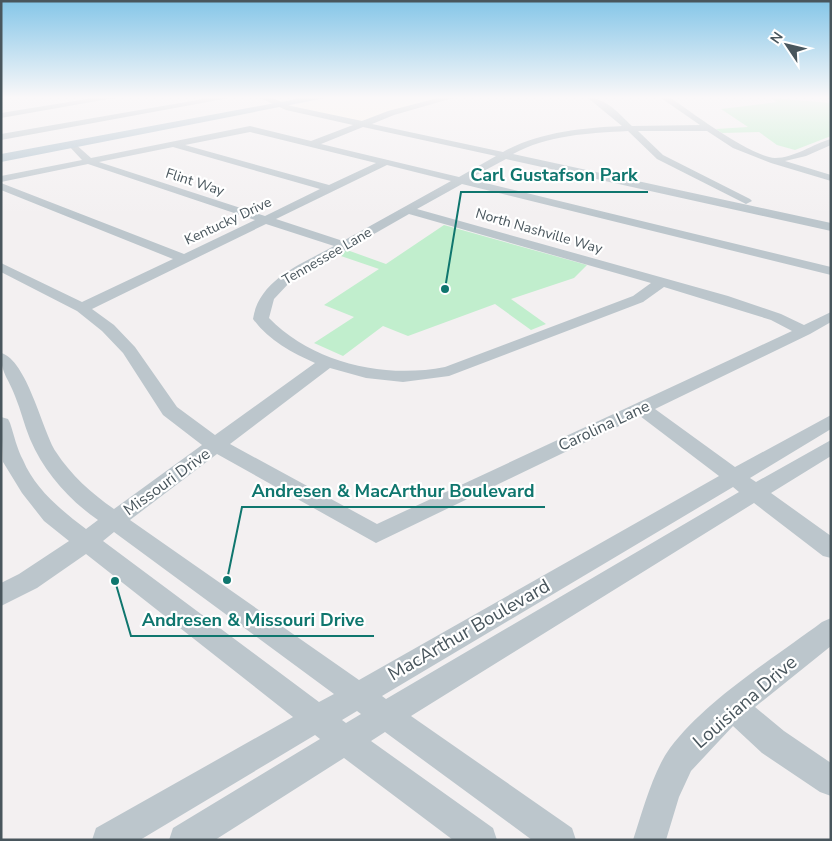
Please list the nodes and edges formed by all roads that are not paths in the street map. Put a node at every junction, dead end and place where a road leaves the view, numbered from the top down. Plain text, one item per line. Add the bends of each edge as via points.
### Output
1 (66, 137) edge
2 (103, 137) edge
3 (206, 137) edge
4 (286, 137) edge
5 (329, 137) edge
6 (423, 137) edge
7 (545, 137) edge
8 (639, 137) edge
9 (723, 137) edge
10 (831, 142) edge
11 (72, 143) junction
12 (173, 144) junction
13 (312, 144) junction
14 (504, 155) junction
15 (1, 156) edge
16 (89, 161) junction
17 (774, 161) junction
18 (386, 162) junction
19 (669, 163) junction
20 (1, 178) edge
21 (831, 178) edge
22 (460, 180) junction
23 (617, 180) junction
24 (1, 186) edge
25 (331, 189) junction
26 (738, 196) junction
27 (747, 208) junction
28 (407, 210) junction
29 (265, 220) junction
30 (831, 226) edge
31 (343, 246) junction
32 (184, 258) junction
33 (831, 271) edge
34 (5, 273) edge
35 (662, 282) junction
36 (82, 308) junction
37 (831, 316) edge
38 (804, 331) junction
39 (1, 358) edge
40 (328, 361) junction
41 (641, 408) junction
42 (831, 421) edge
43 (1, 423) edge
44 (216, 445) junction
45 (831, 447) edge
46 (735, 477) junction
47 (756, 492) junction
48 (113, 521) junction
49 (85, 542) junction
50 (831, 549) edge
51 (1, 595) edge
52 (831, 630) edge
53 (355, 695) junction
54 (734, 707) junction
55 (385, 716) junction
56 (316, 719) junction
57 (344, 740) junction
58 (831, 781) edge
59 (108, 840) edge
60 (185, 840) edge
61 (481, 840) edge
62 (560, 840) edge
63 (649, 840) edge

1 - 11 street, Flint Way
2 - 11 main road
3 - 12 street
4 - 13 street
5 - 13 street
6 - 14 street
7 - 14 street, Tennessee Lane
8 - 19 street
9 - 17 street
10 - 17 street via 804,154
11 - 15 main road
11 - 16 street, Flint Way
12 - 16 street
12 - 25 street
13 - 18 street
14 - 22 street, Tennessee Lane
14 - 23 street
16 - 20 street
16 - 29 street, Flint Way
17 - 21 street
18 - 22 street
18 - 25 street, Kentucky Drive
19 - 23 street via 656,174
19 - 26 street
22 - 28 street, Tennessee Lane
22 - 33 street
23 - 27 street
24 - 32 street
25 - 29 street, Kentucky Drive
26 - 27 street via 749,204
26 - 30 street
27 - 30 street
28 - 31 street, Tennessee Lane
28 - 35 street, North Nashville Way
29 - 31 street, Flint Way
29 - 32 street, Kentucky Drive
31 - 40 street, Tennessee Lane via 275,287 266,296 262,308 261,319 269,329 286,342
32 - 36 street, Kentucky Drive
34 - 36 street
35 - 38 street, North Nashville Way via 749,307
35 - 40 street, Tennessee Lane via 638,299 448,371 404,378 354,370
36 - 44 street via 129,350 170,411
37 - 38 street, Carolina Lane
38 - 41 street, Carolina Lane
39 - 48 street via 18,378 39,437 64,478
40 - 44 street, Missouri Drive
41 - 44 street, Carolina Lane via 376,534
41 - 46 street
42 - 46 street, MacArthur Boulevard
43 - 49 street via 6,446 29,488 52,515
44 - 48 street, Missouri Drive
45 - 47 street, MacArthur Boulevard
46 - 47 street
46 - 53 street, MacArthur Boulevard
47 - 50 street
47 - 55 street, MacArthur Boulevard
48 - 49 street, Missouri Drive
48 - 53 street
49 - 51 street, Missouri Drive via 28,581
49 - 56 street
52 - 54 street, Louisiana Drive
53 - 55 street
53 - 56 street, MacArthur Boulevard
54 - 58 street via 773,742
54 - 63 street, Louisiana Drive via 680,760
55 - 57 street, MacArthur Boulevard
55 - 62 street
56 - 57 street
56 - 59 street, MacArthur Boulevard
57 - 60 street, MacArthur Boulevard
57 - 61 street

